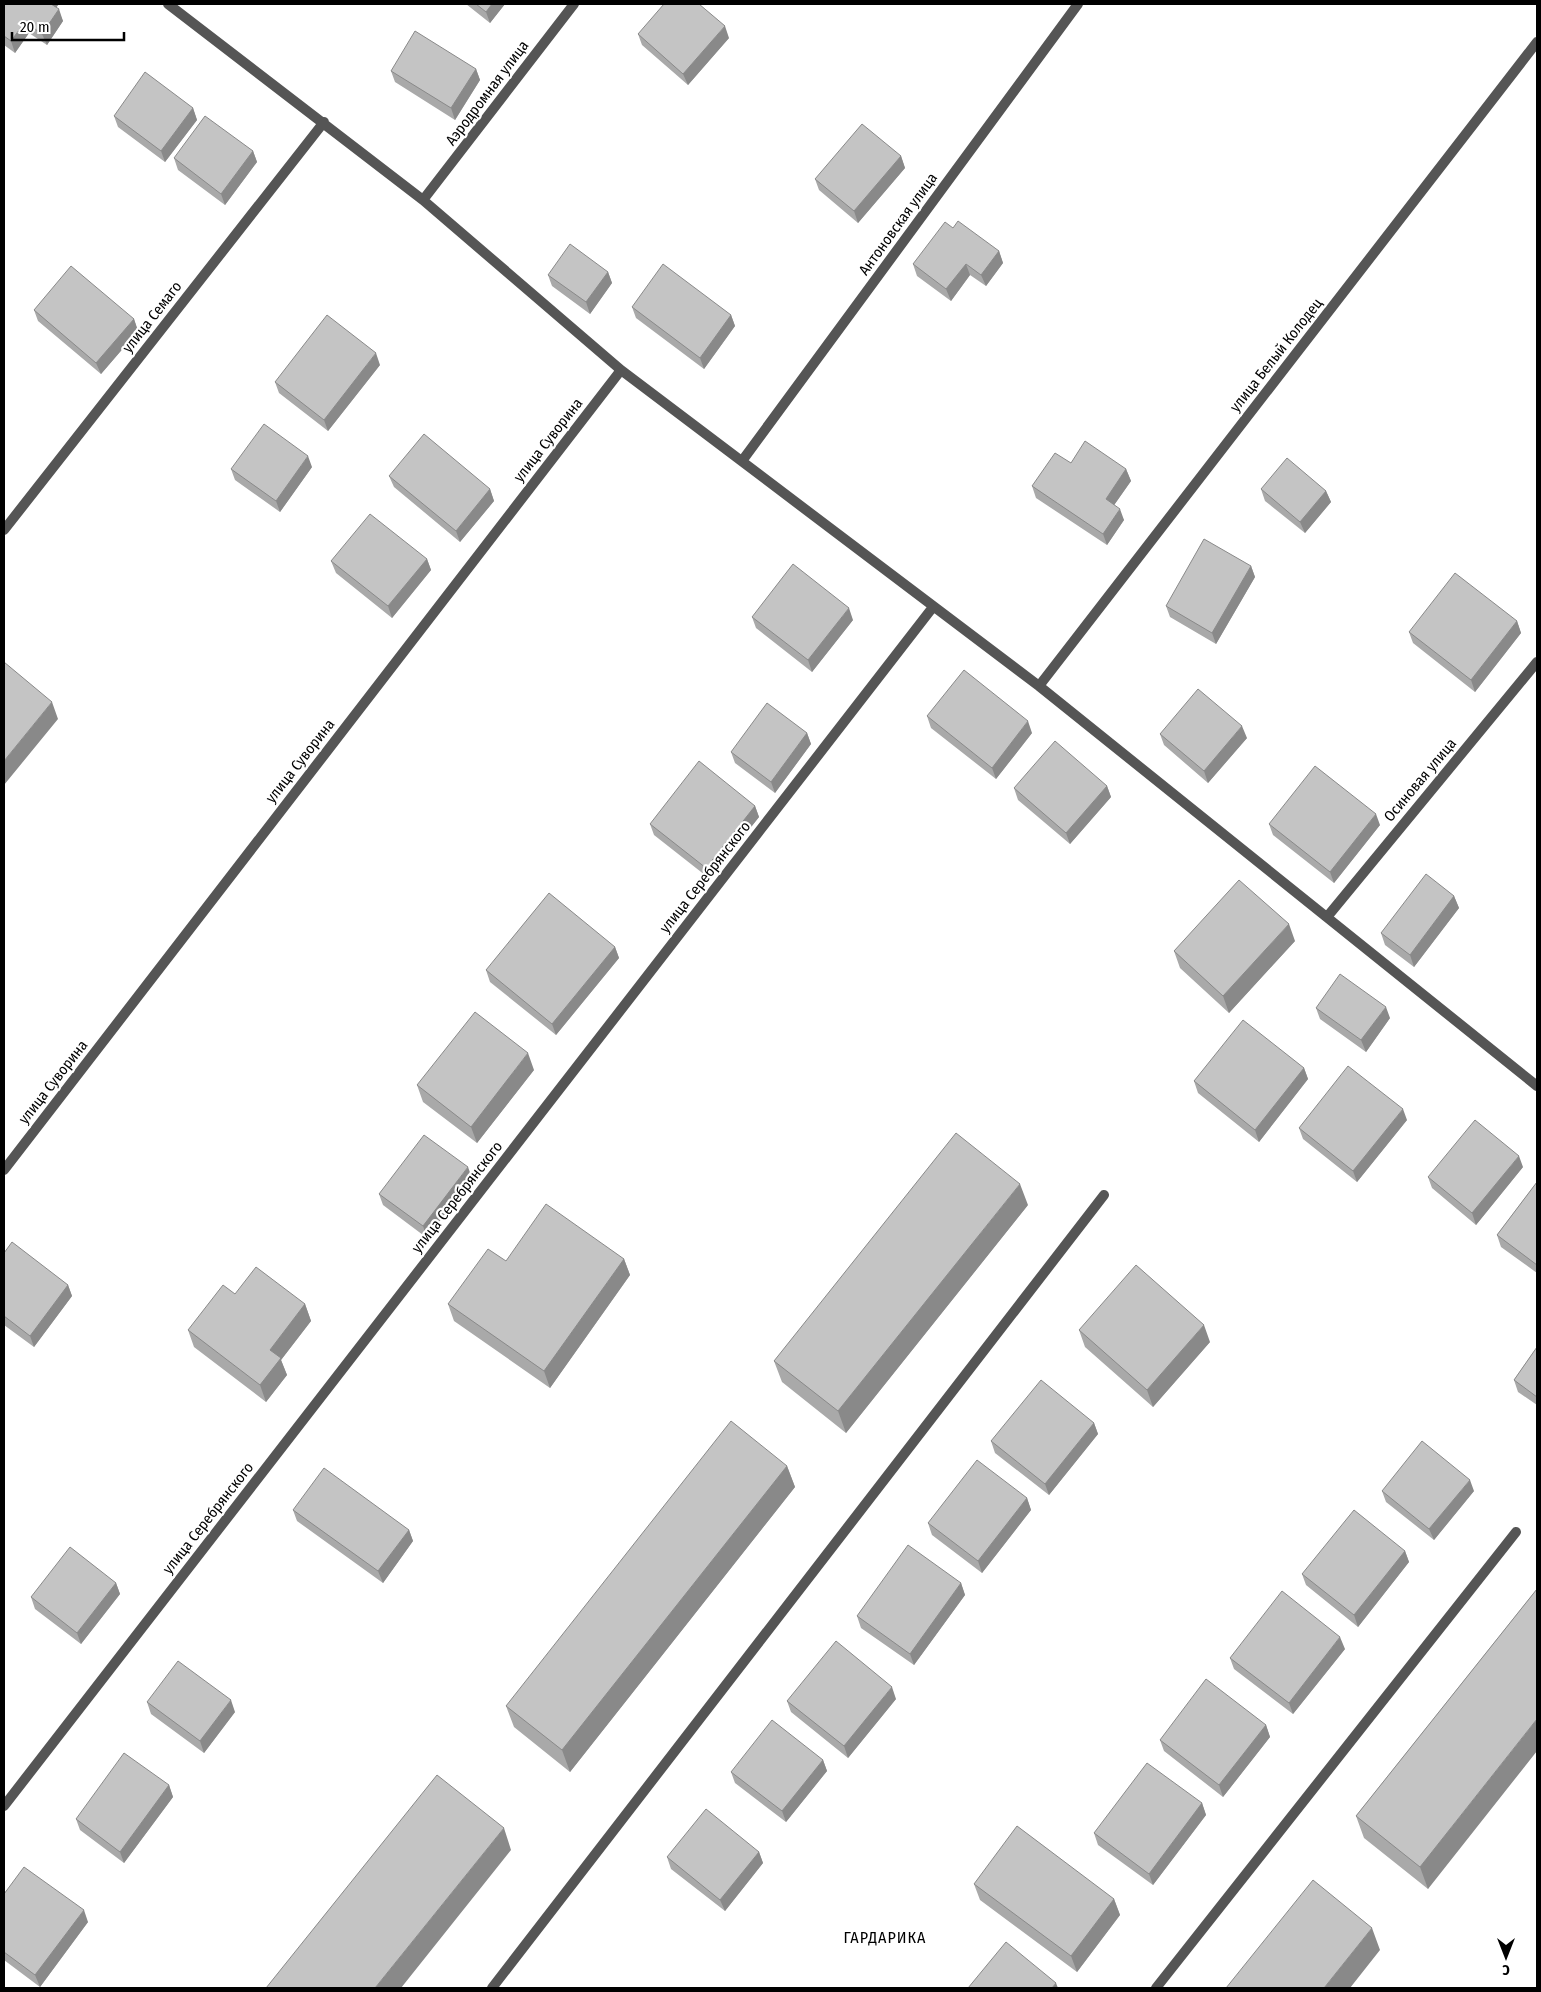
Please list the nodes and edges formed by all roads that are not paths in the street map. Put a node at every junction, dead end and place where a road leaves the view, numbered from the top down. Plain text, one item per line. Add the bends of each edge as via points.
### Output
1 (168, 4) edge
2 (574, 4) edge
3 (1078, 4) edge
4 (1537, 42) edge
5 (324, 122) junction
6 (424, 200) junction
7 (621, 370) junction
8 (742, 462) junction
9 (4, 530) edge
10 (933, 607) junction
11 (1537, 662) edge
12 (1039, 686) junction
13 (1327, 916) junction
14 (1537, 1086) edge
15 (4, 1170) edge
16 (1104, 1195) dead end
17 (1516, 1532) dead end
18 (4, 1806) edge
19 (492, 1988) edge
20 (1156, 1988) edge

1 - 5 street
2 - 6 street, Аэродромная улица
3 - 8 street, Антоновская улица
4 - 12 street, улица Белый Колодец
5 - 6 street
5 - 9 street, улица Семаго
6 - 7 street
7 - 8 street
7 - 15 street, улица Суворина
8 - 10 street
10 - 12 street
10 - 18 street, улица Серебрянского
11 - 13 street, Осиновая улица
12 - 13 street
13 - 14 street
16 - 19 street
17 - 20 street

